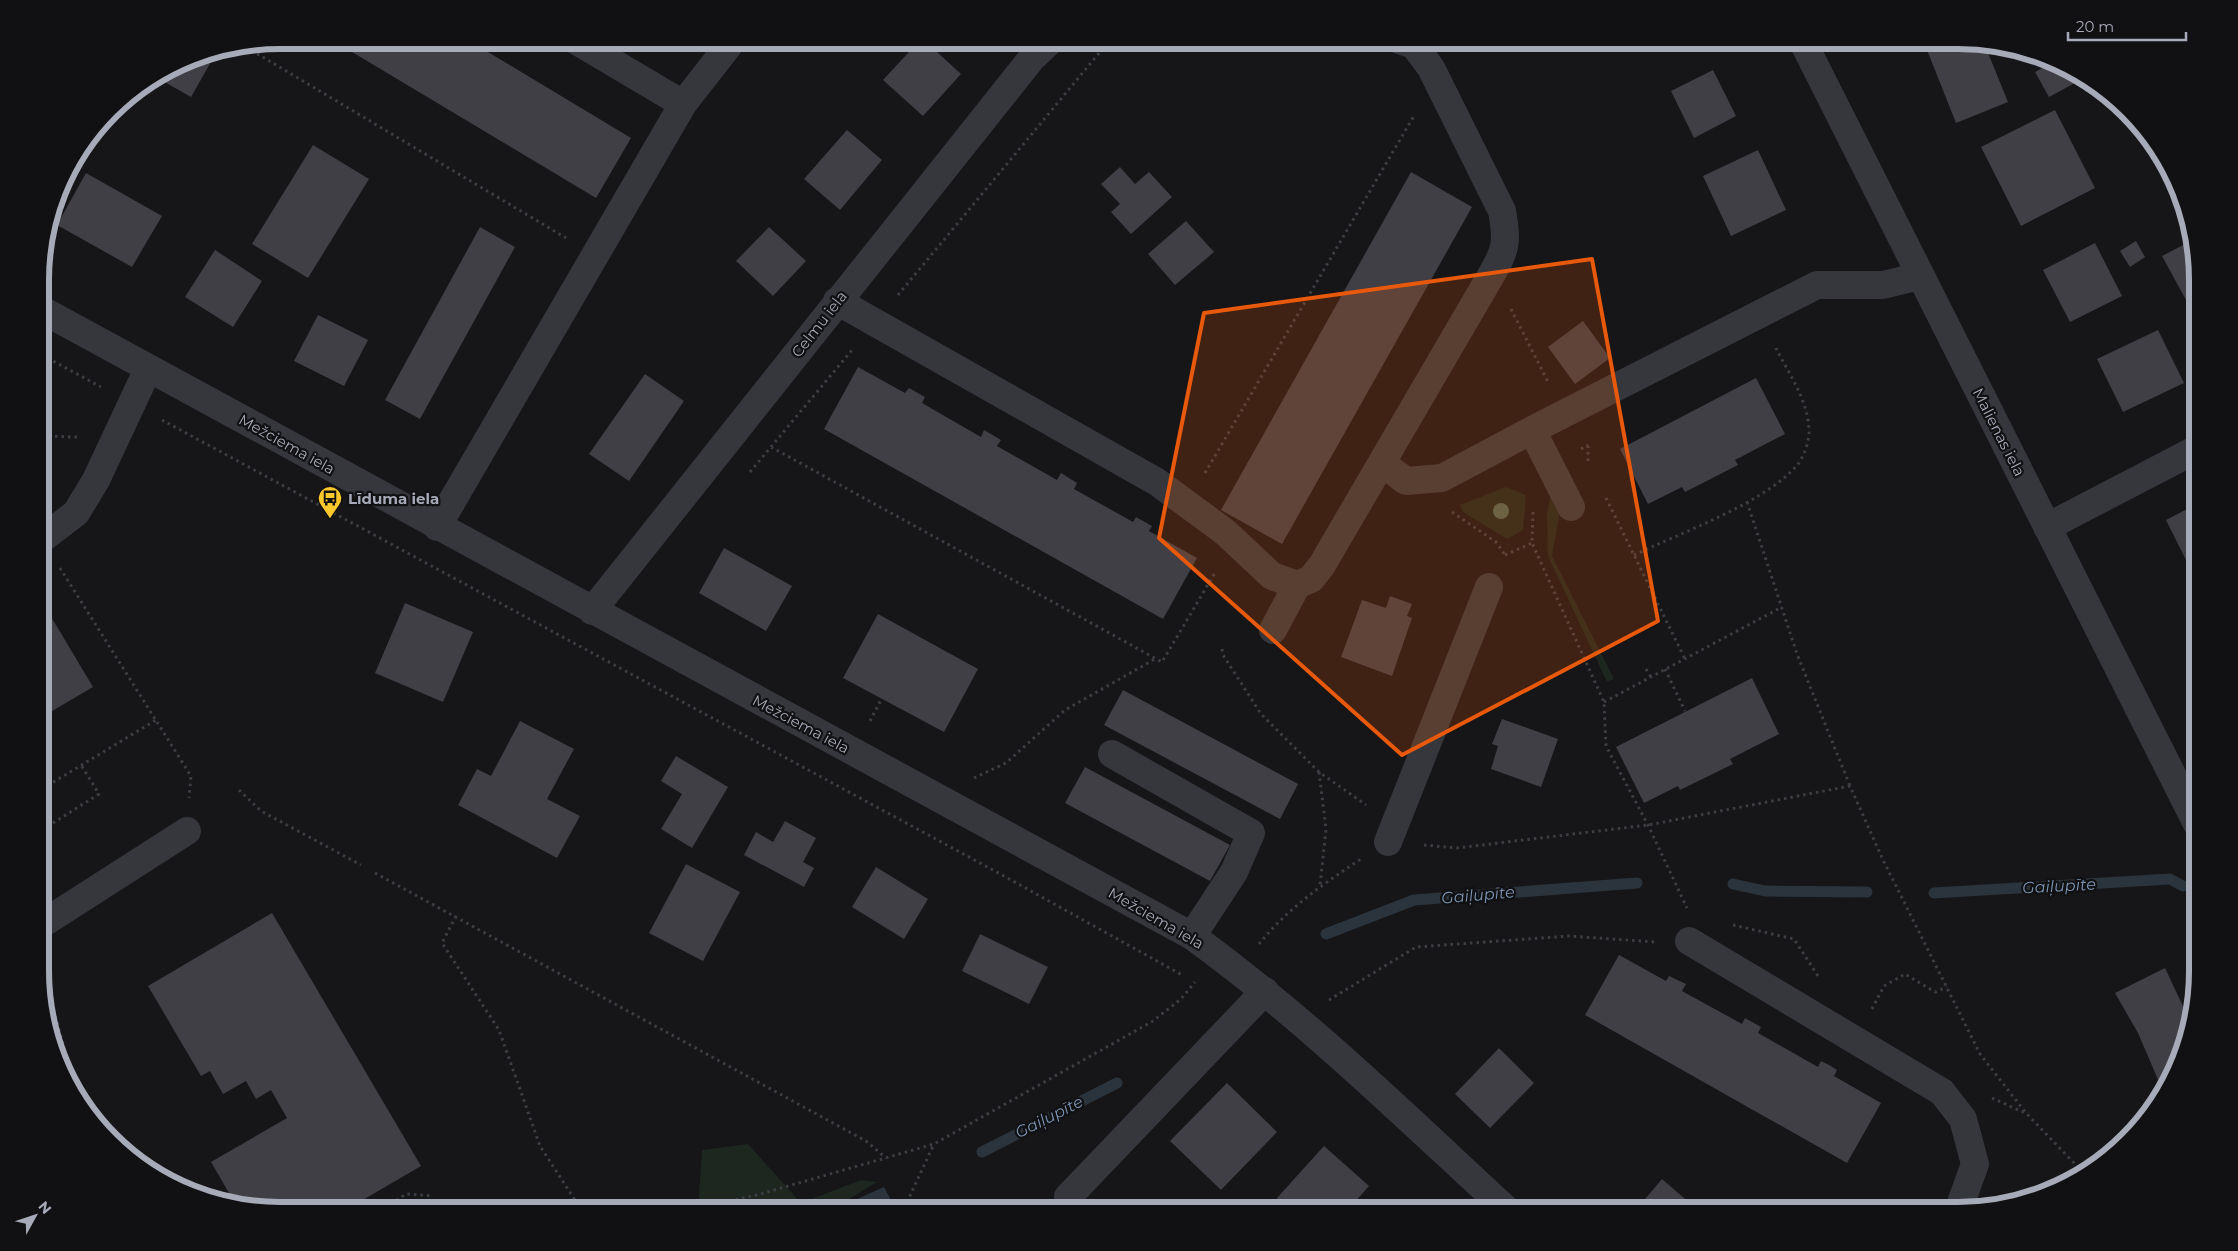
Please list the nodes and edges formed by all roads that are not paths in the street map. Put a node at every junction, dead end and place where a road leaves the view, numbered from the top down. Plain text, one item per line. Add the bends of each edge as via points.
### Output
1 (590, 49) edge
2 (726, 49) edge
3 (1042, 49) edge
4 (1417, 49) edge
5 (1806, 49) edge
6 (683, 104) junction
7 (1920, 276) junction
8 (837, 301) junction
9 (49, 314) edge
10 (148, 369) junction
11 (1532, 430) junction
12 (2189, 454) edge
13 (1383, 464) junction
14 (1571, 507) dead end
15 (437, 527) junction
16 (2047, 527) junction
17 (49, 549) edge
18 (1297, 585) junction
19 (1489, 587) dead end
20 (592, 611) junction
21 (1273, 630) dead end
22 (1112, 754) dead end
23 (2189, 806) edge
24 (187, 831) road end
25 (1390, 835) road end
26 (49, 920) edge
27 (1690, 928) road end
28 (1192, 936) junction
29 (1265, 991) junction
30 (1068, 1197) dead end
31 (1498, 1202) edge
32 (1961, 1202) edge

1 - 6 street
2 - 6 street
3 - 8 street, Celmu iela
4 - 13 street via 1431,68 1502,211 1507,236 1493,272
5 - 7 street, Malienas iela
6 - 15 street
7 - 11 street via 1883,286 1817,285
7 - 16 street, Malienas iela
8 - 18 street via 1157,482 1225,532 1272,576
8 - 20 street, Celmu iela
9 - 10 street, Mežciema iela
10 - 15 street, Mežciema iela
10 - 17 street via 96,480 76,514
11 - 13 street via 1442,478 1406,481
11 - 14 street
12 - 16 street
13 - 18 street via 1322,565 1312,579
15 - 20 street, Mežciema iela
16 - 23 street, Malienas iela
18 - 21 street
19 - 25 street
20 - 28 street, Mežciema iela
22 - 28 street via 1251,833 1234,872
24 - 26 street
27 - 32 street via 1942,1092 1962,1119 1975,1164
28 - 29 street, Mežciema iela
29 - 30 street
29 - 31 street, Mežciema iela

